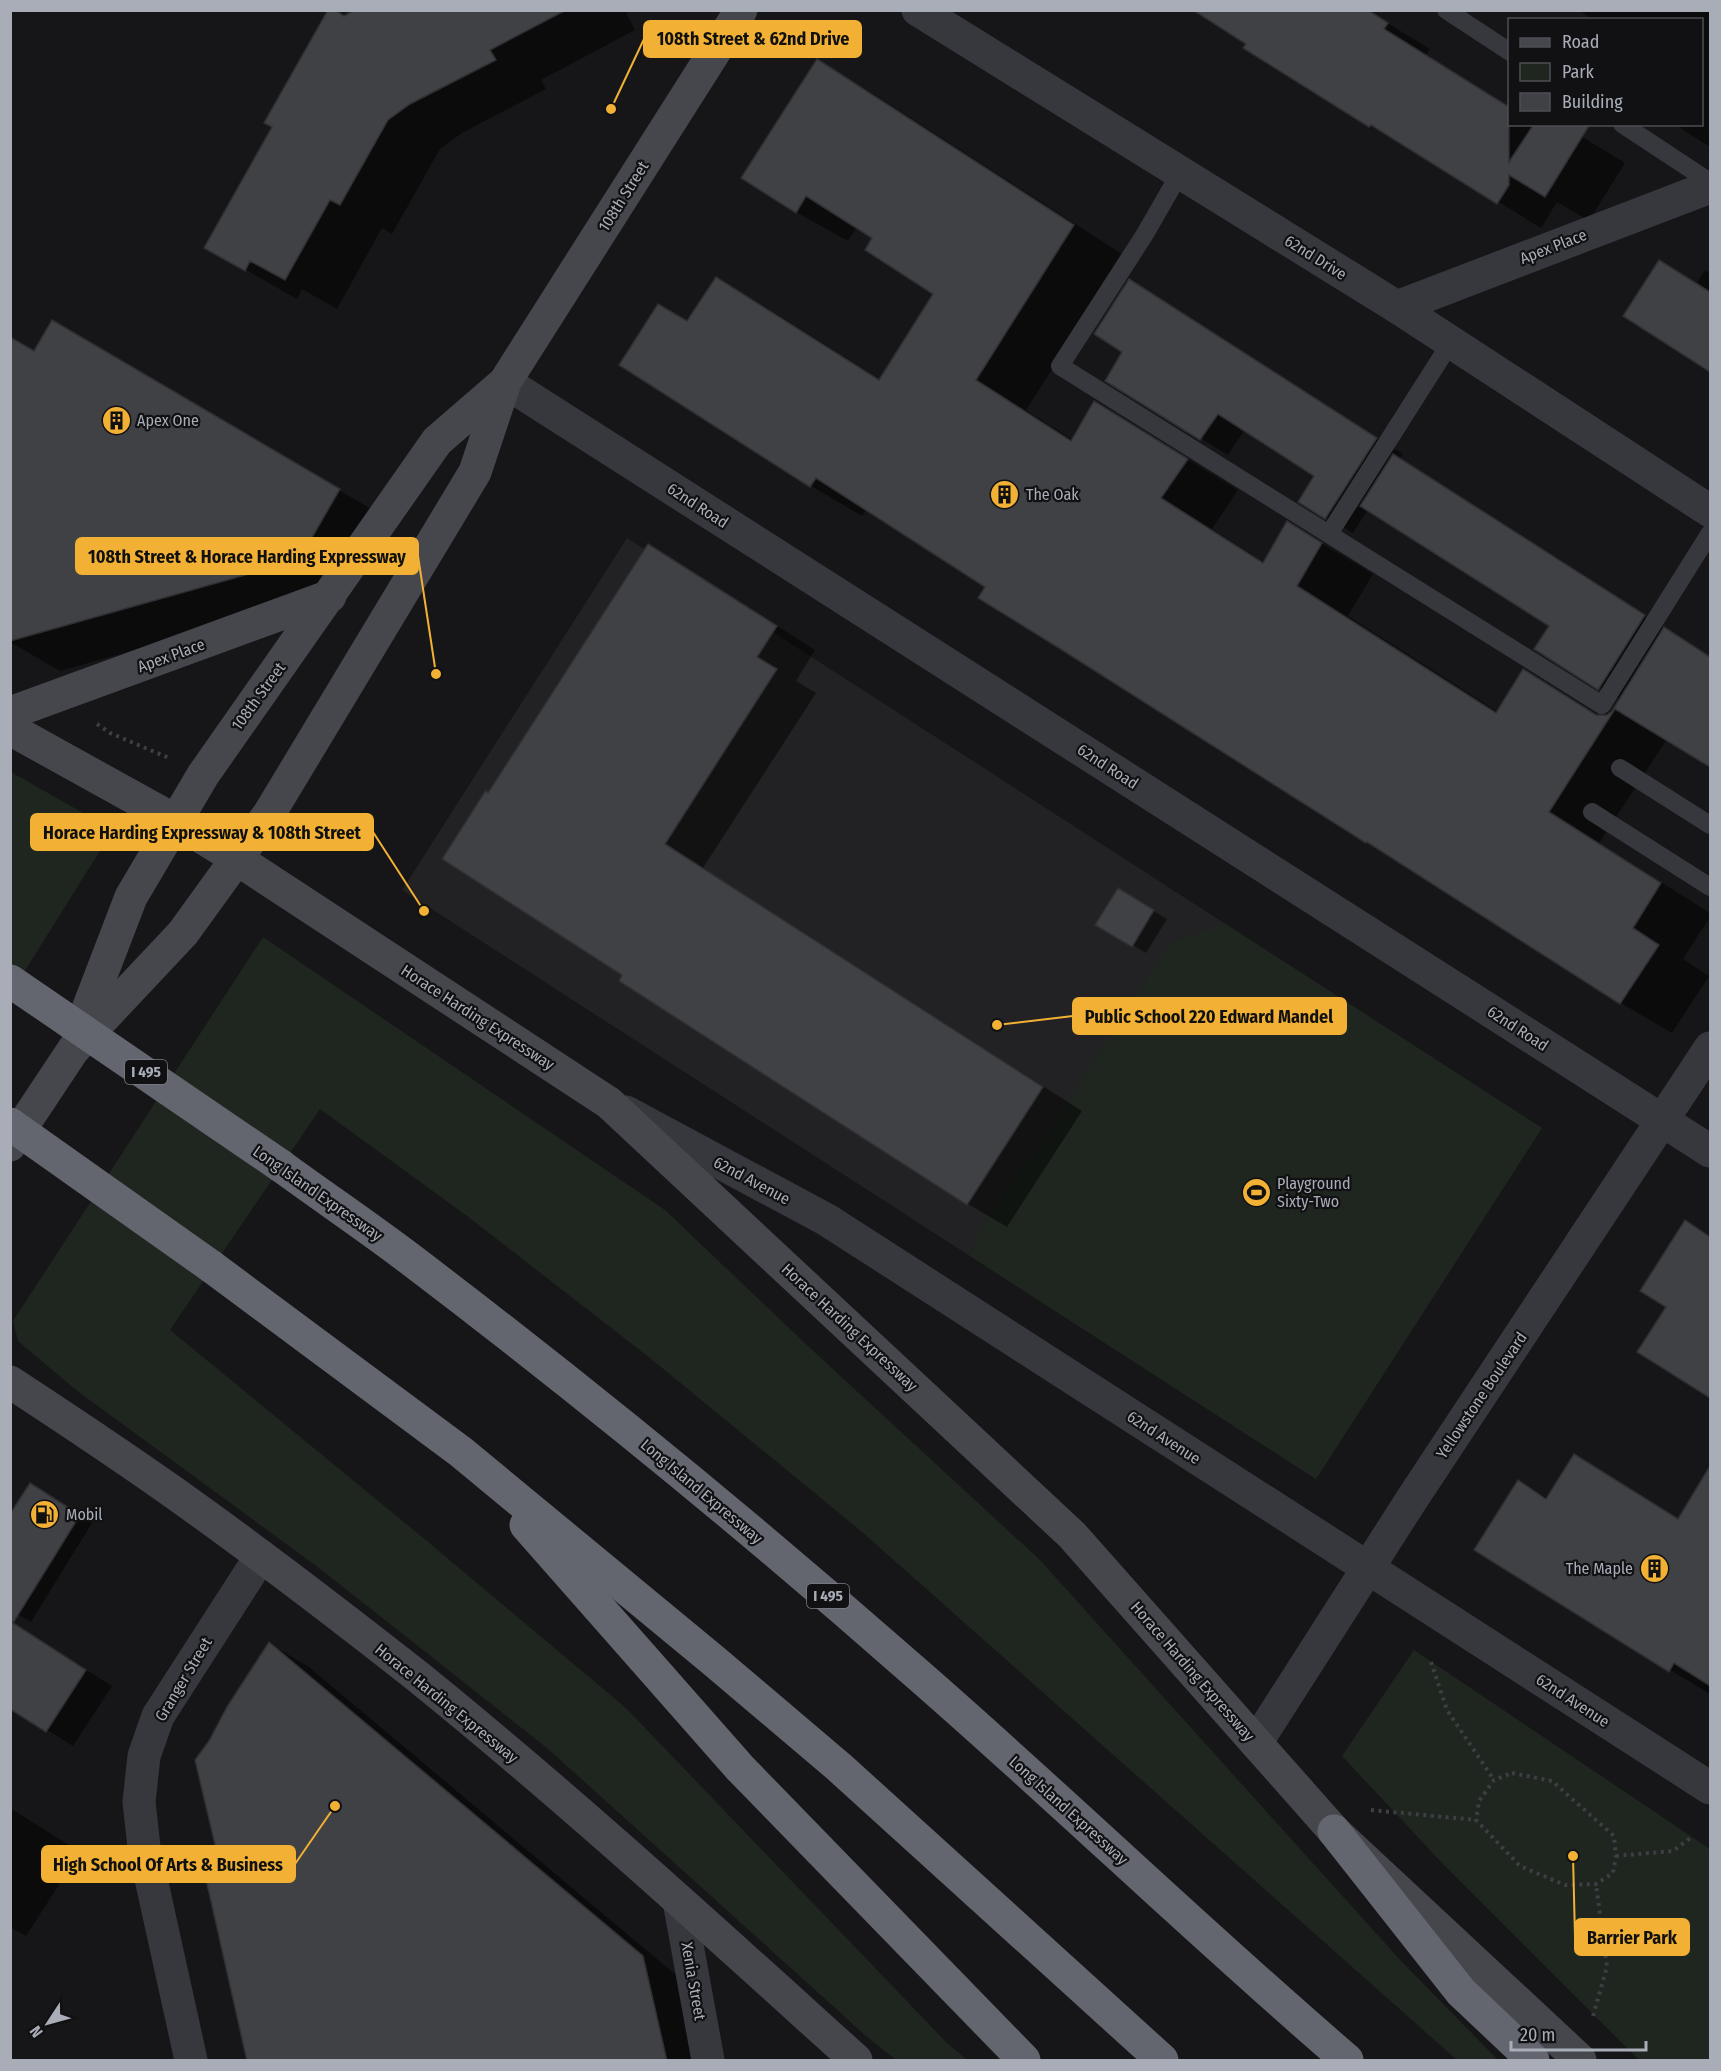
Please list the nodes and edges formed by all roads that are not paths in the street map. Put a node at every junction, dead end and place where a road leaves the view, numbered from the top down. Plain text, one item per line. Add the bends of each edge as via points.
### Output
1 (741, 10) edge
2 (918, 10) edge
3 (1446, 10) edge
4 (1508, 51) edge
5 (1625, 126) edge
6 (1180, 173) junction
7 (1710, 182) edge
8 (1710, 187) edge
9 (1397, 307) junction
10 (1451, 342) junction
11 (506, 382) junction
12 (1710, 511) edge
13 (1710, 533) edge
14 (1329, 534) junction
15 (330, 596) junction
16 (10, 713) edge
17 (10, 729) edge
18 (1620, 768) dead end
19 (1592, 812) dead end
20 (176, 821) junction
21 (1710, 825) edge
22 (237, 859) junction
23 (1710, 887) edge
24 (10, 981) edge
25 (1710, 1048) edge
26 (73, 1050) junction
27 (609, 1103) junction
28 (1663, 1120) junction
29 (10, 1124) edge
30 (10, 1145) edge
31 (1710, 1151) edge
32 (10, 1382) edge
33 (461, 1452) junction
34 (261, 1556) junction
35 (1368, 1569) junction
36 (1256, 1743) junction
37 (1710, 1788) edge
38 (1334, 1831) junction
39 (679, 1901) junction
40 (191, 2061) edge
41 (708, 2061) edge
42 (856, 2061) edge
43 (1024, 2061) edge
44 (1162, 2061) edge
45 (1347, 2061) edge
46 (1533, 2061) edge
47 (1580, 2061) edge

1 - 11 main road, 108th Street
2 - 6 street, 62nd Drive
3 - 4 lane
5 - 7 lane
6 - 9 street, 62nd Drive
6 - 14 lane via 1060,366
8 - 9 street, Apex Place
9 - 10 street, 62nd Drive
10 - 12 street, 62nd Drive
10 - 14 lane
11 - 15 main road, 108th Street via 437,441
11 - 22 main road, 108th Street via 475,472 269,814
11 - 28 street, 62nd Road
13 - 14 lane via 1602,705
15 - 16 main road, Apex Place
15 - 20 main road, 108th Street via 203,775
17 - 20 main road, Horace Harding Expressway
18 - 21 lane
19 - 23 lane
20 - 22 main road, Horace Harding Expressway
20 - 26 main road, 108th Street via 131,897
22 - 26 main road, 108th Street via 183,933
22 - 27 main road, Horace Harding Expressway
24 - 45 highway, Long Island Expressway / I 495, bridge via 402,1253 657,1453 918,1674
25 - 28 street, Yellowstone Boulevard
26 - 30 main road, 108th Street
27 - 35 street, 62nd Avenue via 827,1220
27 - 36 main road, Horace Harding Expressway via 1072,1535
28 - 31 street, 62nd Road
28 - 35 street, Yellowstone Boulevard
29 - 33 highway, bridge via 212,1267
32 - 34 main road, Horace Harding Expressway
33 - 43 highway via 740,1768
33 - 44 highway via 839,1767
34 - 39 main road, Horace Harding Expressway via 417,1676
34 - 40 street, Granger Street via 158,1716 144,1756 139,1802 144,1847
35 - 36 street, Yellowstone Boulevard
35 - 37 street, 62nd Avenue
36 - 38 main road, Horace Harding Expressway
38 - 46 highway via 1461,1992
38 - 47 main road, Horace Harding Expressway
39 - 41 street, Xenia Street
39 - 42 main road, Horace Harding Expressway

